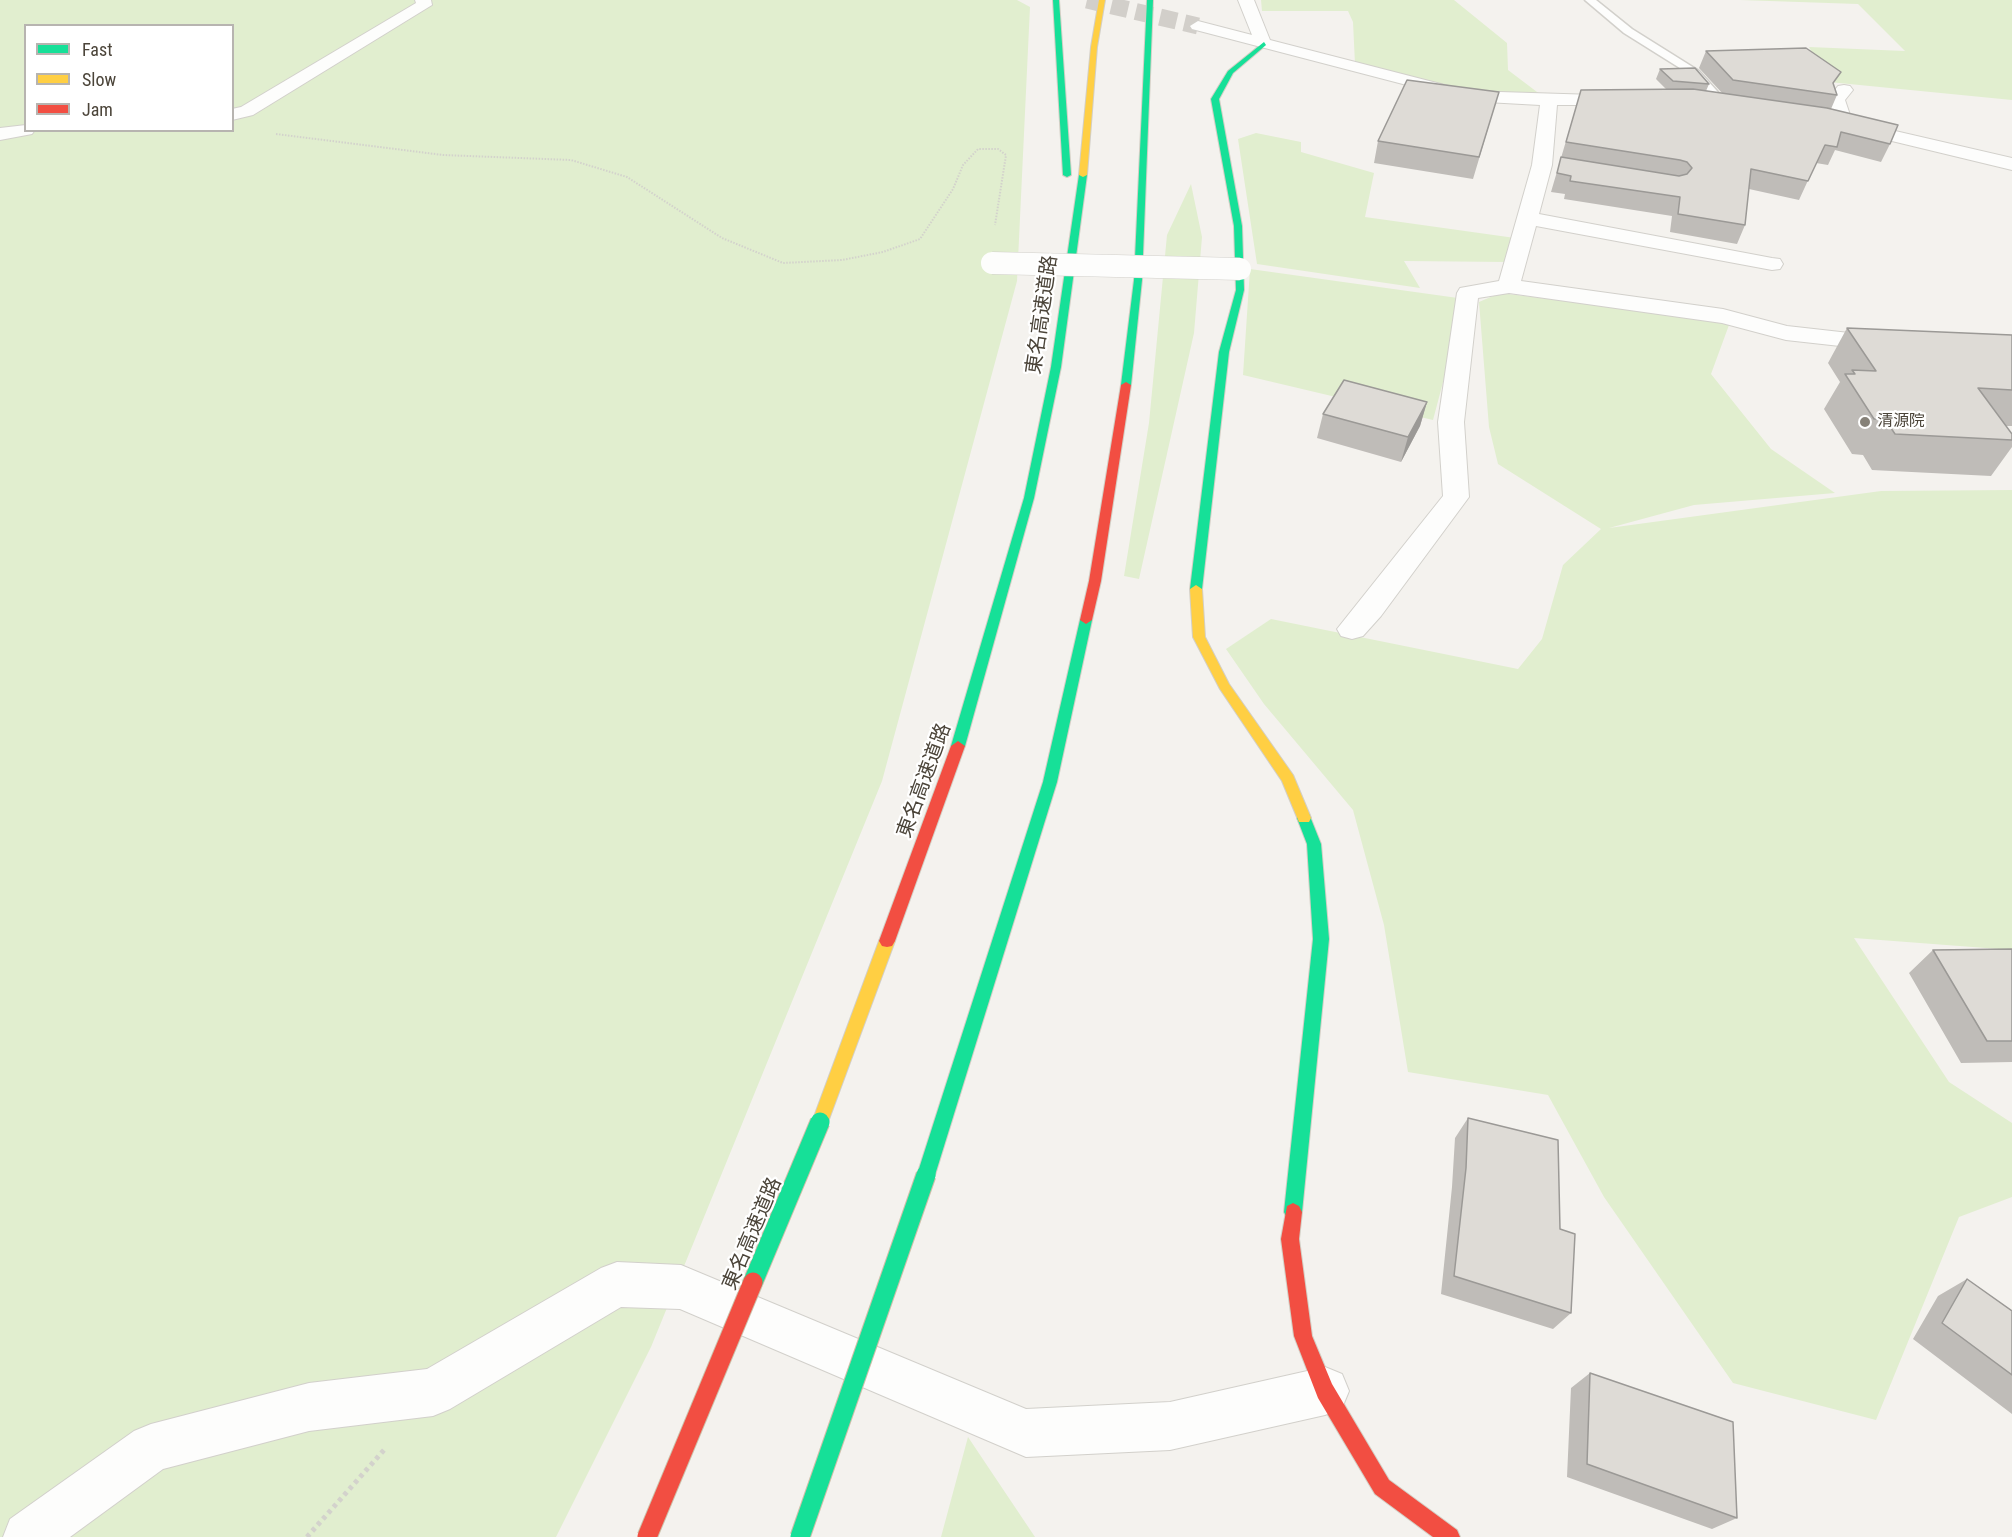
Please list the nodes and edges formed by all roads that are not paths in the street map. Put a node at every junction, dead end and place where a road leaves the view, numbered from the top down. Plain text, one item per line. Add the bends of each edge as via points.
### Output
1 (423, 0) edge
2 (1056, 0) edge
3 (1102, 0) edge
4 (1150, 0) edge
5 (1161, 0) edge
6 (1246, 0) edge
7 (1590, 0) edge
8 (1198, 26) tunnel mouth
9 (1148, 37) junction
10 (1264, 44) junction
11 (1844, 90) dead end
12 (1549, 100) junction
13 (1640, 100) edge
14 (1698, 101) edge
15 (1721, 103) junction
16 (1743, 106) edge
17 (234, 114) edge
18 (24, 130) edge
19 (0, 134) edge
20 (2012, 164) edge
21 (1542, 165) junction
22 (1564, 169) edge
23 (1526, 218) junction
24 (1071, 254) junction
25 (992, 263) road end
26 (1772, 264) dead end
27 (1240, 269) junction
28 (1509, 286) junction
29 (1905, 347) edge
30 (1352, 629) dead end
31 (1325, 1391) junction
32 (28, 1537) edge
33 (647, 1537) edge
34 (800, 1537) edge
35 (1450, 1537) edge

1 - 17 street via 424,5 387,29 247,111
2 - 24 main road
3 - 24 main road, 東名高速道路
4 - 9 main road
5 - 9 main road
6 - 10 street
7 - 15 lane via 1628,31 1695,73
8 - 10 street
9 - 34 main road, bridge via 1138,280 1123,406 1095,581 1050,782 926,1175
10 - 12 street via 1468,96
10 - 27 main road via 1230,72 1215,99 1238,226
11 - 20 street via 1836,100 1835,122
12 - 13 street
12 - 21 street
14 - 15 street
15 - 16 street
18 - 19 street
21 - 22 street
21 - 23 street
23 - 26 street
23 - 28 street
24 - 33 main road, 東名高速道路, bridge via 1056,368 1029,498 966,726 820,1122
25 - 27 street, bridge
27 - 31 main road via 1240,290 1224,352 1196,583 1199,637 1224,686 1288,779 1314,844 1321,939 1290,1239 1303,1336
28 - 29 street via 1723,316 1786,333
28 - 30 street via 1468,293 1451,422 1456,497
31 - 32 street via 1170,1426 1026,1433 681,1287 617,1284 433,1392 309,1407 151,1448
31 - 35 main road via 1382,1487

